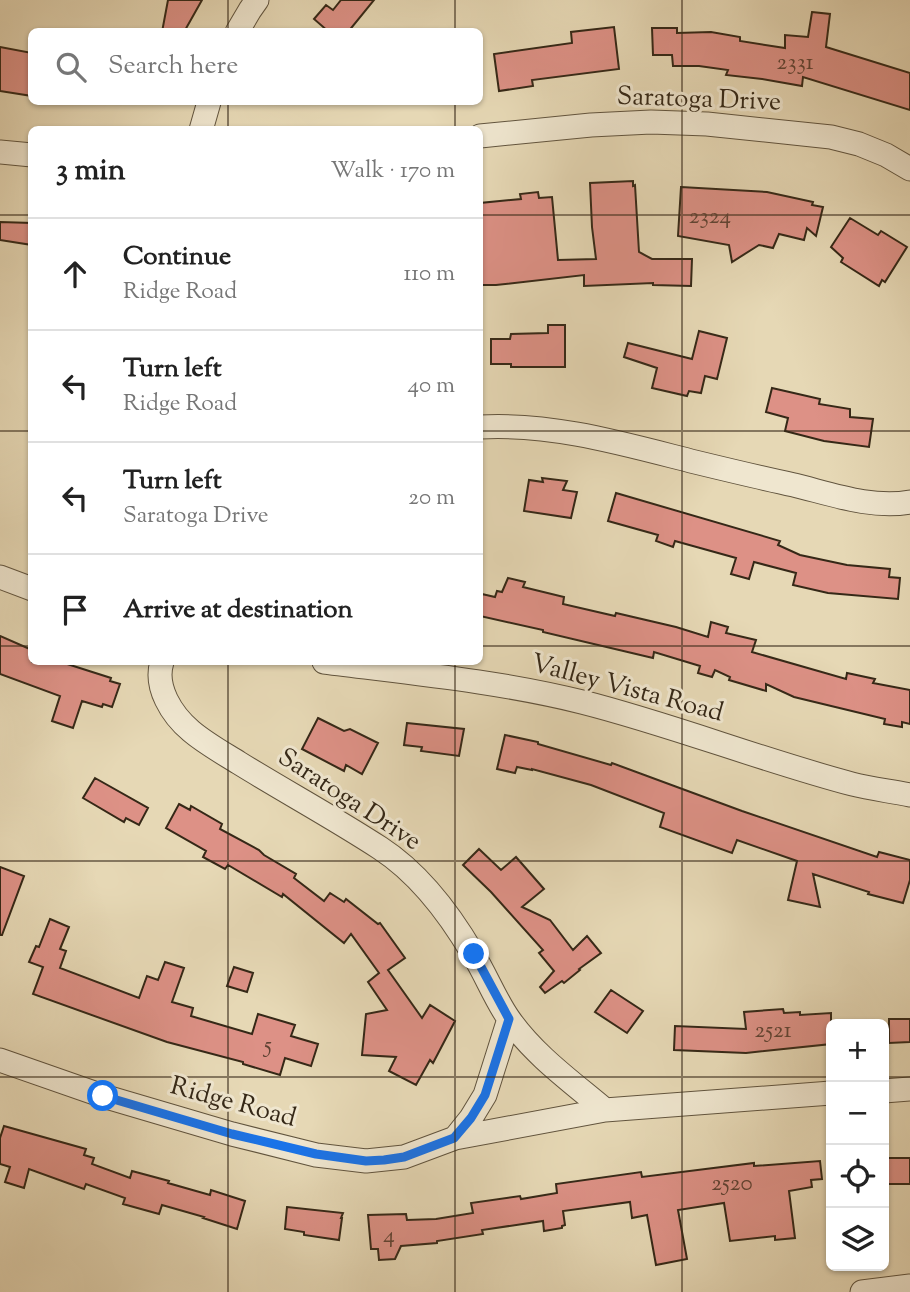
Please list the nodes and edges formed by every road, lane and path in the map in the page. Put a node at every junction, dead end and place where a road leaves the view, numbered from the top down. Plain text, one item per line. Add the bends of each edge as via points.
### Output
1 (257, 0) edge
2 (239, 28) edge
3 (208, 105) edge
4 (202, 126) edge
5 (483, 136) edge
6 (0, 152) edge
7 (28, 155) edge
8 (910, 169) edge
9 (483, 427) edge
10 (910, 502) edge
11 (0, 577) edge
12 (28, 588) edge
13 (161, 665) edge
14 (348, 665) edge
15 (910, 795) edge
16 (509, 1019) junction
17 (0, 1060) edge
18 (910, 1089) edge
19 (889, 1091) edge
20 (826, 1093) edge
21 (605, 1110) junction
22 (454, 1138) junction
23 (910, 1286) edge
24 (862, 1292) edge

1 - 2 street
3 - 4 street
5 - 8 street, Saratoga Drive via 591,125 707,124 831,137 859,144
6 - 7 street
9 - 10 street via 568,431 847,498
11 - 12 street
13 - 16 street, Saratoga Drive via 160,684 167,704 190,730 383,850 426,886 474,954
14 - 15 street, Valley Vista Road via 493,683 580,702 854,784
16 - 21 street, Saratoga Drive via 559,1072
16 - 22 street via 485,1095
17 - 22 street, Ridge Road via 103,1096 316,1154 384,1160
18 - 19 street
20 - 21 street
21 - 22 street, Ridge Road
23 - 24 street

